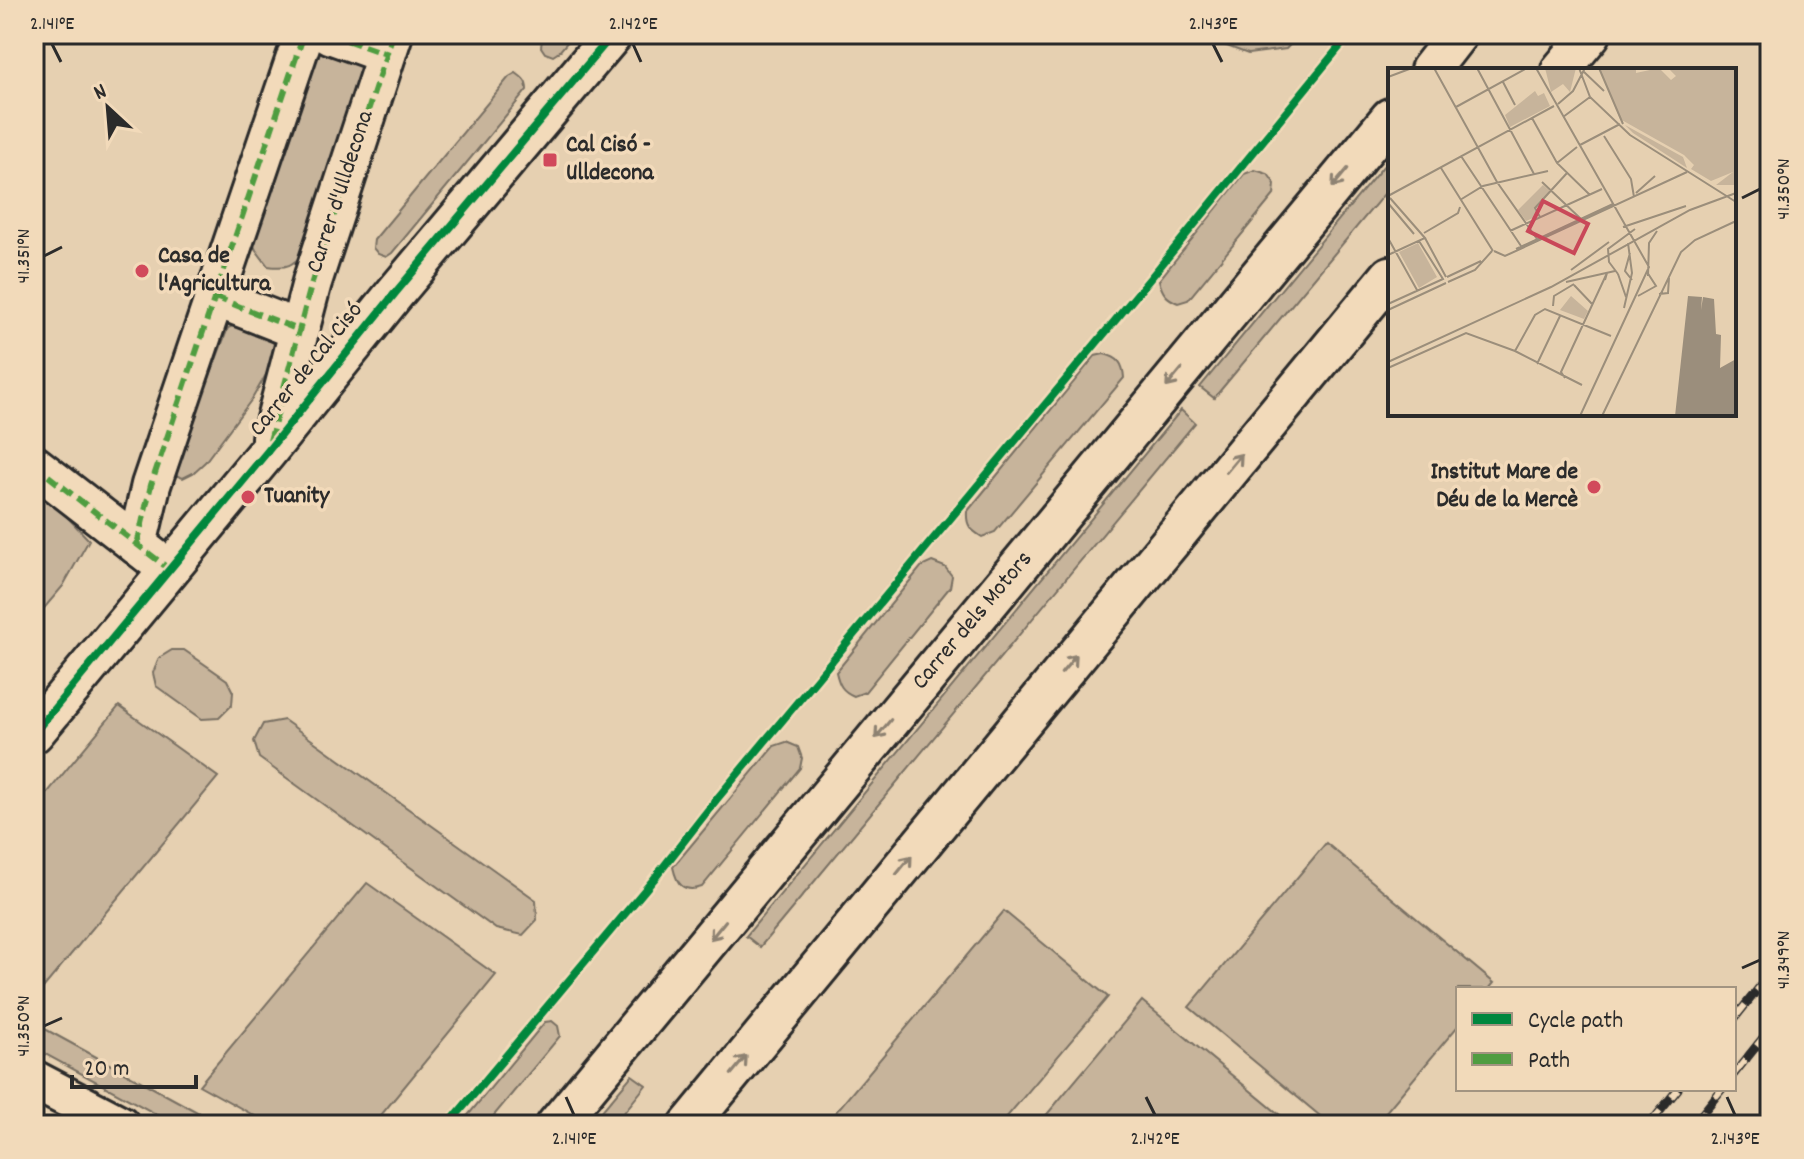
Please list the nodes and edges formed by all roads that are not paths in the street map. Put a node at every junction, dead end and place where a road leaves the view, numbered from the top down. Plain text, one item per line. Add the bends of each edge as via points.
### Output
1 (304, 34) edge
2 (330, 34) edge
3 (613, 34) edge
4 (1458, 34) edge
5 (1591, 34) edge
6 (389, 44) edge
7 (1432, 68) edge
8 (1563, 68) edge
9 (1388, 120) edge
10 (1388, 278) edge
11 (215, 297) junction
12 (299, 330) junction
13 (267, 452) junction
14 (34, 465) edge
15 (137, 545) junction
16 (169, 569) junction
17 (34, 733) edge
18 (34, 1080) edge
19 (120, 1125) edge
20 (556, 1125) edge
21 (689, 1125) edge

1 - 11 street
2 - 6 street, Carrer d'Ulldecona
3 - 13 street, Carrer de Cal Cisó
4 - 7 street
5 - 8 street
6 - 12 street, Carrer d'Ulldecona
9 -> 20 street, Carrer dels Motors
21 -> 10 street
11 - 12 street
11 - 15 street via 151,485
12 - 13 street, Carrer d'Ulldecona
13 - 16 street, Carrer de Cal Cisó
14 - 15 street
15 - 16 street
16 - 17 street, Carrer de Cal Cisó
18 - 19 street

